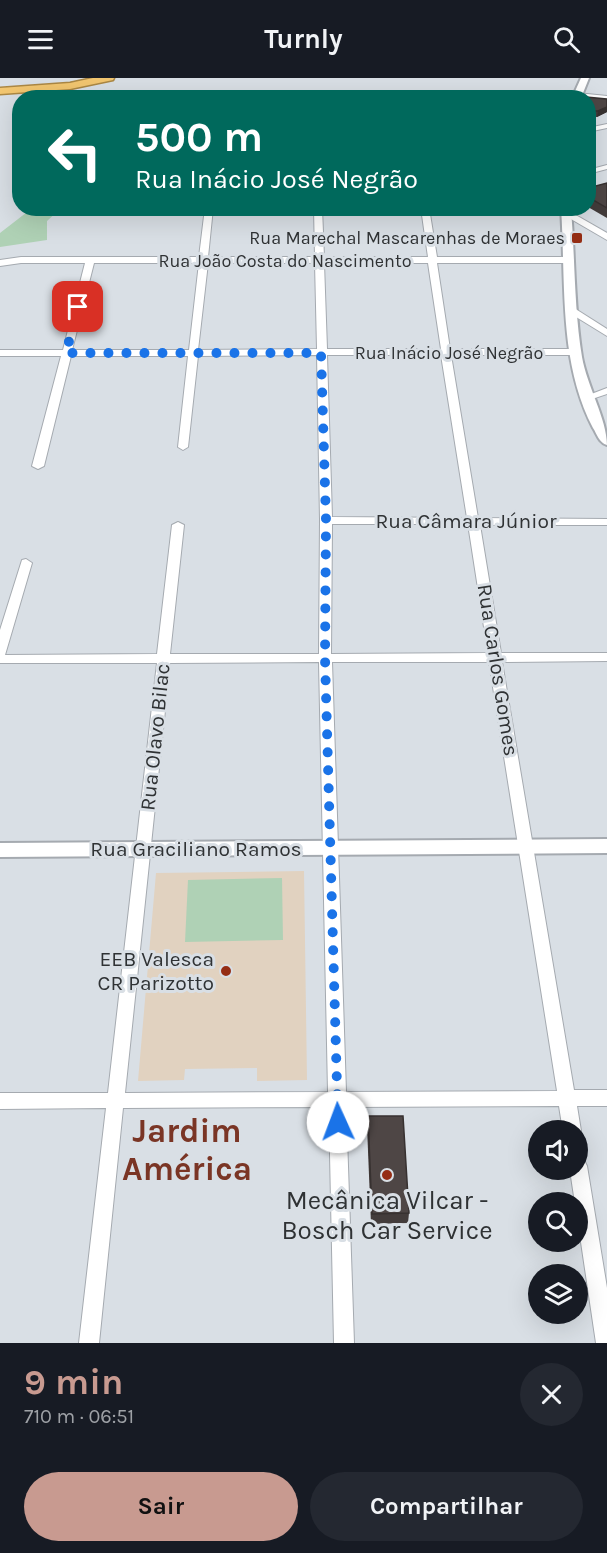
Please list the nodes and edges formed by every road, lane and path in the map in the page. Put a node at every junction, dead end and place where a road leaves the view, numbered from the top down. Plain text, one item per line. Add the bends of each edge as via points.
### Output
1 (109, 78) edge
2 (32, 90) edge
3 (208, 216) edge
4 (318, 216) edge
5 (426, 216) edge
6 (566, 216) edge
7 (574, 216) edge
8 (607, 237) edge
9 (204, 260) junction
10 (321, 260) junction
11 (570, 260) junction
12 (90, 261) junction
13 (434, 261) junction
14 (0, 263) edge
15 (571, 310) junction
16 (607, 333) edge
17 (193, 352) junction
18 (446, 352) junction
19 (575, 352) junction
20 (0, 353) edge
21 (66, 353) junction
22 (321, 353) junction
23 (607, 391) edge
24 (586, 398) junction
25 (607, 441) edge
26 (183, 447) dead end
27 (38, 466) dead end
28 (326, 520) junction
29 (475, 520) junction
30 (607, 522) edge
31 (178, 525) dead end
32 (26, 562) dead end
33 (0, 652) edge
34 (496, 657) junction
35 (607, 657) edge
36 (163, 658) junction
37 (325, 658) junction
38 (0, 659) edge
39 (607, 846) edge
40 (527, 847) junction
41 (330, 848) junction
42 (143, 849) junction
43 (0, 850) edge
44 (567, 1098) junction
45 (607, 1098) edge
46 (116, 1100) junction
47 (337, 1100) junction
48 (0, 1101) edge
49 (570, 1120) edge
50 (580, 1180) edge
51 (89, 1343) edge
52 (344, 1343) edge
53 (606, 1343) edge

1 - 2 highway
3 - 9 street
4 - 10 street
5 - 13 street, Rua Carlos Gomes
6 - 11 street
7 - 8 street
9 - 10 street, Rua João Costa do Nascimento
9 - 12 street, Rua João Costa do Nascimento
9 - 17 street
10 - 13 street, Rua João Costa do Nascimento
10 - 22 street
11 - 13 street, Rua João Costa do Nascimento
11 - 15 street
12 - 14 street, Rua João Costa do Nascimento
12 - 21 street
13 - 18 street, Rua Carlos Gomes
15 - 16 street
15 - 19 street
17 - 21 street, Rua Inácio José Negrão
17 - 22 street, Rua Inácio José Negrão
17 - 26 street
18 - 19 street, Rua Inácio José Negrão
18 - 22 street, Rua Inácio José Negrão
18 - 29 street, Rua Carlos Gomes
19 - 24 street
20 - 21 street, Rua Inácio José Negrão
21 - 27 street
22 - 28 street
23 - 24 street
24 - 25 street via 591,416
28 - 29 street, Rua Câmara Júnior
28 - 37 street
29 - 30 street, Rua Câmara Júnior
29 - 34 street, Rua Carlos Gomes
31 - 36 street, Rua Olavo Bilac
32 - 33 street
34 - 35 street
34 - 37 street
34 - 40 street, Rua Carlos Gomes
36 - 37 street
36 - 38 street
36 - 42 street, Rua Olavo Bilac
37 - 41 street
39 - 40 street, Rua Graciliano Ramos
40 - 41 street, Rua Graciliano Ramos
40 - 44 street, Rua Carlos Gomes
41 - 42 street, Rua Graciliano Ramos
41 - 47 street
42 - 43 street, Rua Graciliano Ramos
42 - 46 street, Rua Olavo Bilac
44 - 45 street
44 - 47 street
44 - 49 street, Rua Carlos Gomes
46 - 47 street
46 - 48 street
46 - 51 street, Rua Olavo Bilac
47 - 52 street
50 - 53 street

